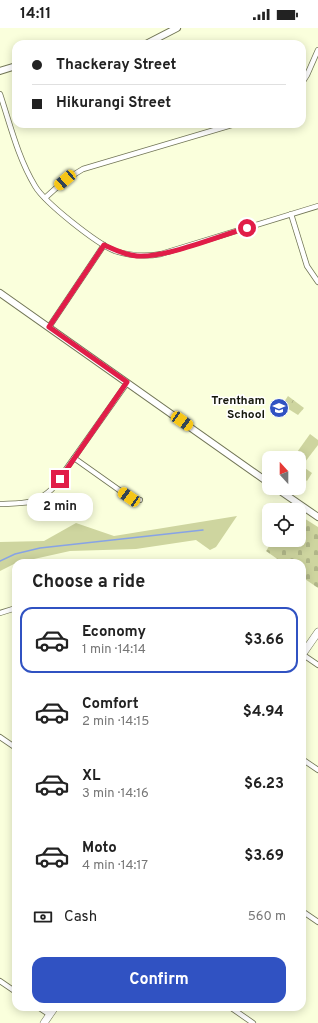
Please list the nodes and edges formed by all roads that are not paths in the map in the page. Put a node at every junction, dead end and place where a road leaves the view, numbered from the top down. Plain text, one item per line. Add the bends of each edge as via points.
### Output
1 (177, 28) edge
2 (154, 40) edge
3 (318, 50) edge
4 (12, 68) edge
5 (0, 72) edge
6 (306, 77) edge
7 (0, 94) edge
8 (221, 128) edge
9 (44, 198) junction
10 (318, 206) edge
11 (291, 214) junction
12 (104, 245) junction
13 (318, 282) edge
14 (0, 293) edge
15 (49, 327) junction
16 (127, 382) junction
17 (74, 458) junction
18 (262, 478) edge
19 (286, 495) edge
20 (140, 500) dead end
21 (0, 504) edge
22 (318, 518) edge
23 (12, 609) edge
24 (0, 613) edge
25 (318, 632) edge
26 (306, 648) edge
27 (306, 656) edge
28 (318, 664) edge
29 (0, 737) edge
30 (12, 745) edge
31 (306, 762) edge
32 (318, 770) edge
33 (306, 914) edge
34 (318, 922) edge
35 (0, 981) edge
36 (12, 989) edge
37 (44, 1011) edge
38 (52, 1011) edge
39 (236, 1011) edge
40 (50, 1015) junction
41 (44, 1023) edge
42 (253, 1023) edge

1 - 2 street
3 - 6 street
4 - 5 street
7 - 9 street via 20,154 35,186
8 - 9 street via 83,169
9 - 12 street
10 - 11 street
11 - 12 street via 152,255 135,256
11 - 13 street via 307,266
12 - 15 street
14 - 15 street
15 - 16 street
16 - 17 street
16 - 18 street
17 - 20 street via 129,497
17 - 21 street via 44,497 30,503
19 - 22 street
23 - 24 street
25 - 26 main road
27 - 28 street
29 - 30 street
31 - 32 street
33 - 34 street
35 - 36 street
37 - 40 street
38 - 40 main road
39 - 42 street
40 - 41 main road

